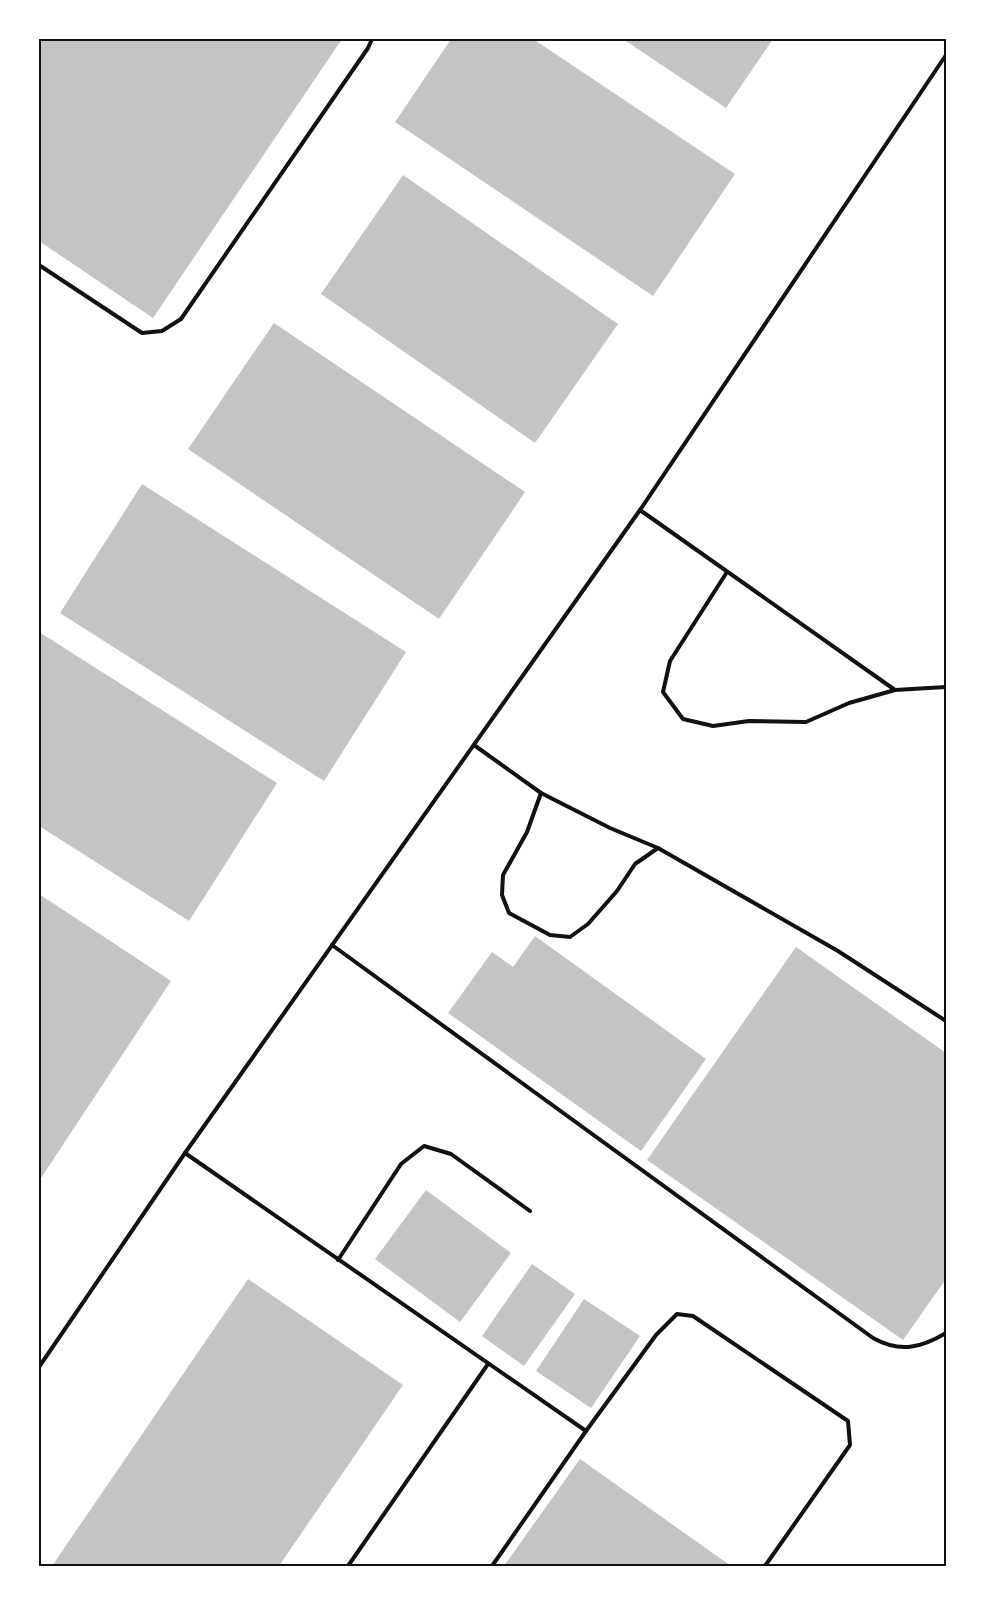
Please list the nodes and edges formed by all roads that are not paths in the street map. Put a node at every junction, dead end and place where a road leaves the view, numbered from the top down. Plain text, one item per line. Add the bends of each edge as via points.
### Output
1 (372, 39) edge
2 (946, 55) edge
3 (39, 266) edge
4 (640, 510) junction
5 (727, 572) junction
6 (946, 687) edge
7 (895, 690) junction
8 (474, 745) junction
9 (541, 792) junction
10 (658, 848) junction
11 (332, 946) junction
12 (946, 1021) edge
13 (185, 1153) junction
14 (530, 1211) dead end
15 (338, 1260) junction
16 (946, 1333) edge
17 (488, 1364) junction
18 (39, 1367) edge
19 (586, 1431) junction
20 (348, 1566) edge
21 (492, 1566) edge
22 (765, 1566) edge

1 - 3 lane via 181,319 162,331 142,333
2 - 4 lane
4 - 5 lane
4 - 8 lane
5 - 7 lane
5 - 7 lane via 670,661 663,692 683,719 713,726 749,721 806,722 849,703
6 - 7 lane
8 - 9 lane
8 - 11 lane
9 - 10 lane via 610,828
9 - 10 lane via 528,832 503,875 502,895 509,913 550,935 570,937 588,924 635,864
10 - 12 lane via 838,951
11 - 13 lane
11 - 16 lane via 873,1338 887,1346 916,1347
13 - 15 lane
13 - 18 lane
14 - 15 lane via 451,1154 424,1146 401,1164
15 - 17 lane
17 - 19 lane
17 - 20 lane
19 - 21 lane
19 - 22 lane via 656,1335 677,1314 693,1316 848,1421 850,1445

